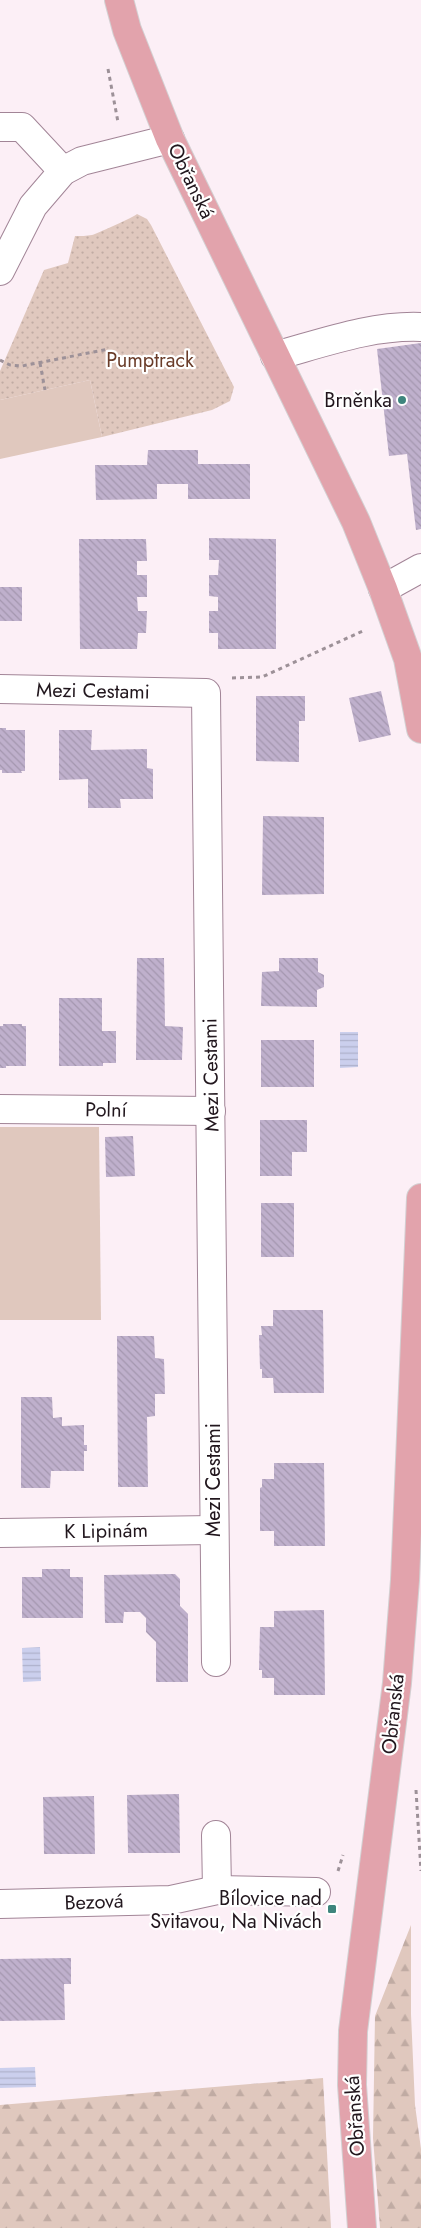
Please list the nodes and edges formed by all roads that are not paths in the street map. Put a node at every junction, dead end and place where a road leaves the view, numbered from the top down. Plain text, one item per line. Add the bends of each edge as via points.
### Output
1 (119, 0) edge
2 (0, 127) edge
3 (170, 139) junction
4 (63, 171) junction
5 (0, 271) edge
6 (421, 327) edge
7 (276, 356) junction
8 (421, 568) edge
9 (384, 588) junction
10 (0, 689) edge
11 (421, 729) edge
12 (0, 1109) edge
13 (211, 1111) junction
14 (421, 1198) edge
15 (213, 1530) junction
16 (0, 1533) edge
17 (216, 1662) dead end
18 (216, 1835) dead end
19 (217, 1890) junction
20 (316, 1892) dead end
21 (0, 1904) edge
22 (362, 2228) edge

1 - 3 main road, Obřanská via 127,30
2 - 4 street via 22,127
3 - 4 street via 82,161
3 - 7 main road, Obřanská
4 - 5 street via 34,206
6 - 7 street via 399,326 363,332
7 - 9 main road, Obřanská
8 - 9 street
9 - 11 main road, Obřanská via 408,659
10 - 13 street, Mezi Cestami via 206,693
12 - 13 street, Polní
13 - 15 street, Mezi Cestami
14 - 22 main road, Obřanská via 397,1683 353,2031 352,2085
15 - 16 street, K Lipinám
15 - 17 street, Mezi Cestami
18 - 19 street
19 - 20 street, Bezová
19 - 21 street, Bezová via 170,1900

